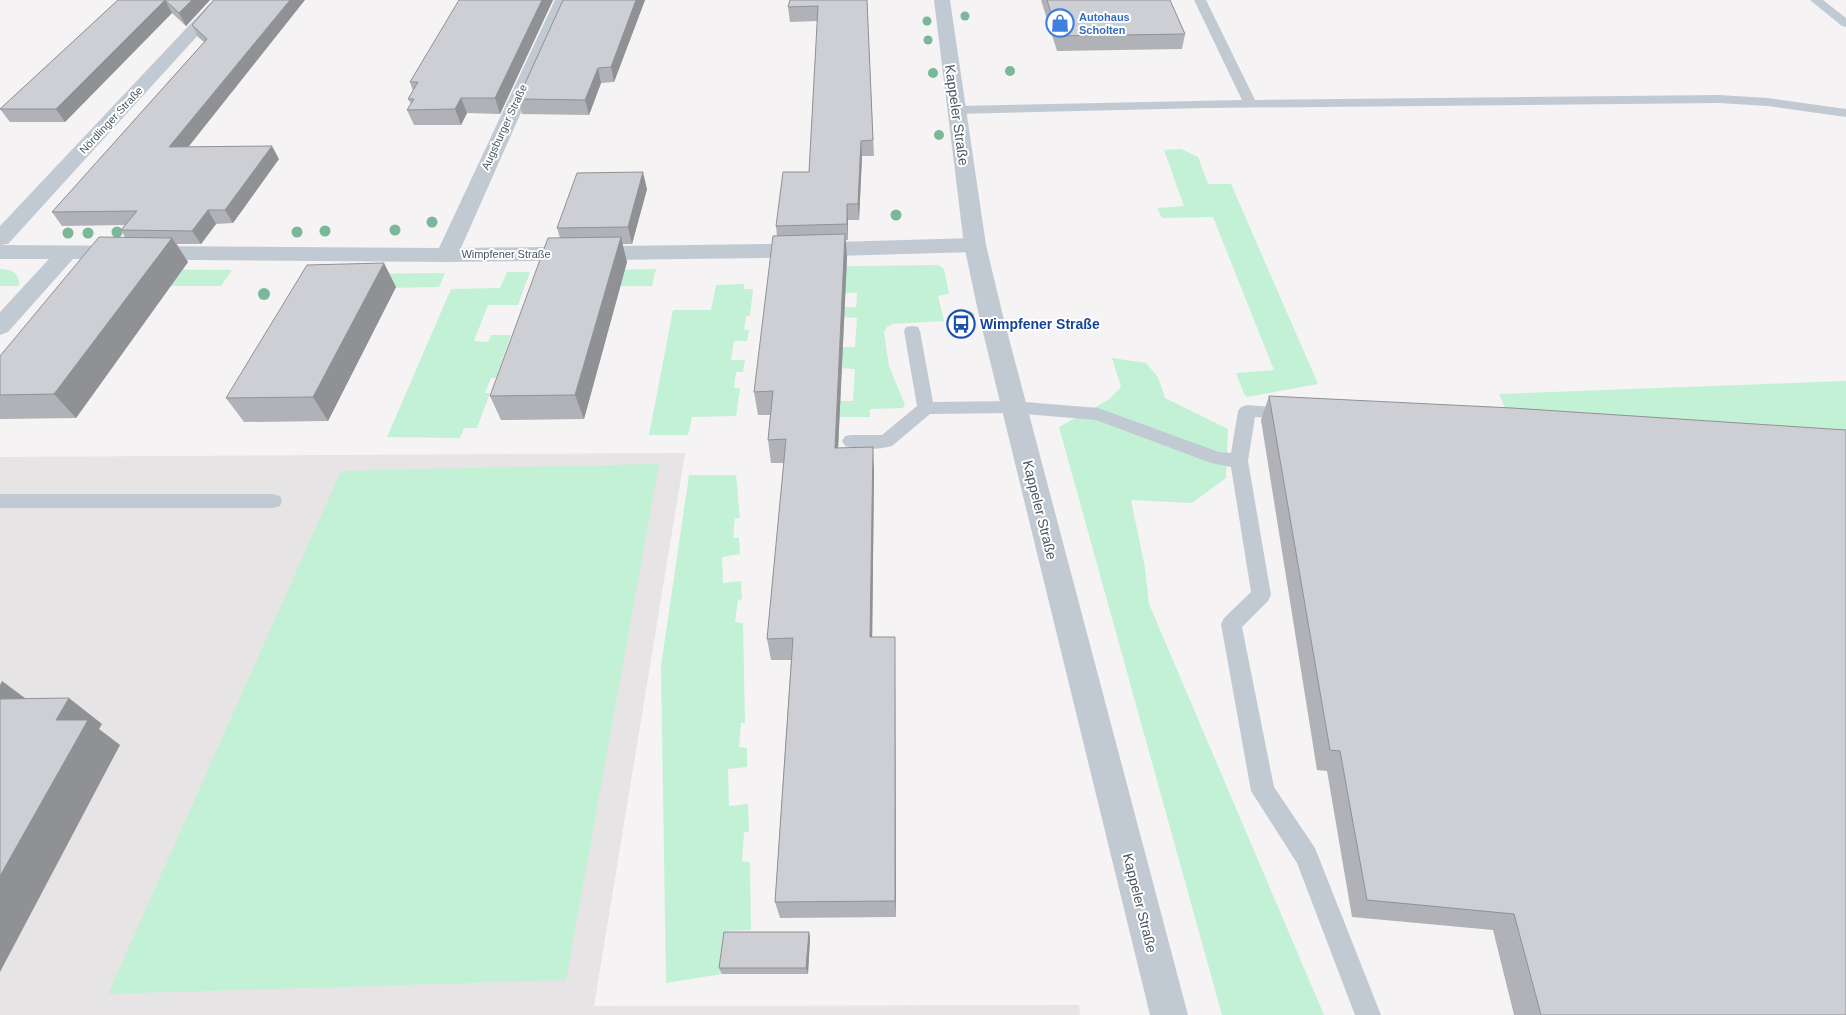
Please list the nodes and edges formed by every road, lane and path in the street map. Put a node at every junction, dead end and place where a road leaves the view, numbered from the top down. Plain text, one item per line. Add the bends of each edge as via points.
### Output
1 (222, 0) edge
2 (562, 0) edge
3 (942, 0) edge
4 (1200, 0) edge
5 (1816, 0) edge
6 (1846, 24) edge
7 (1250, 103) junction
8 (956, 110) junction
9 (1846, 114) edge
10 (0, 238) edge
11 (975, 245) junction
12 (0, 252) edge
13 (67, 252) junction
14 (447, 254) junction
15 (0, 328) edge
16 (912, 331) dead end
17 (1014, 407) junction
18 (926, 408) junction
19 (1307, 414) edge
20 (851, 441) dead end
21 (1239, 461) junction
22 (0, 501) edge
23 (273, 501) dead end
24 (1169, 1015) edge
25 (1368, 1015) edge

1 - 10 street, Nördlinger Straße
2 - 14 street, Augsburger Straße
3 - 8 street, Kappeler Straße
4 - 7 lane
5 - 6 lane
7 - 8 lane
7 - 9 lane via 1719,99 1768,102
8 - 11 street, Kappeler Straße
11 - 14 street, Wimpfener Straße
11 - 17 street, Kappeler Straße
12 - 13 street, Wimpfener Straße
13 - 14 street, Wimpfener Straße
13 - 15 street
16 - 18 lane
17 - 18 lane
17 - 21 lane via 1098,414 1217,458
17 - 24 street, Kappeler Straße
18 - 20 lane via 886,441
19 - 21 lane via 1247,410
21 - 25 lane via 1261,594 1231,624 1263,791 1306,856
22 - 23 lane

